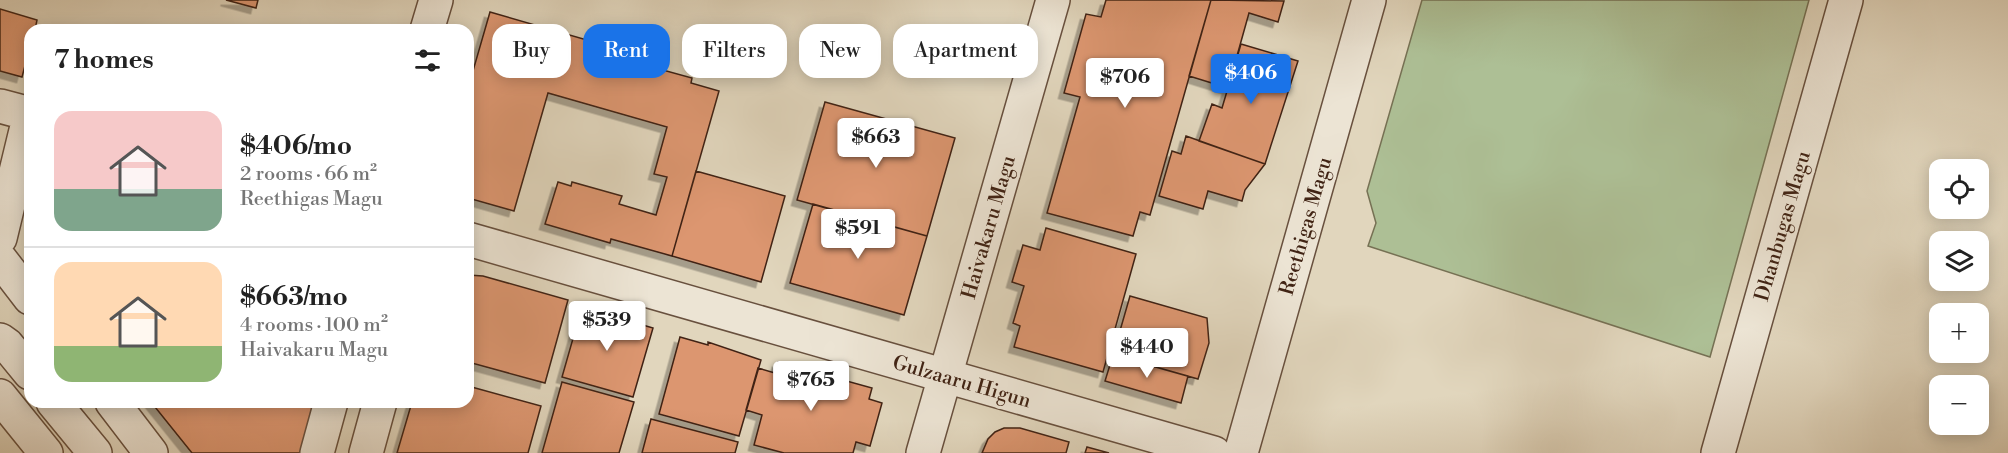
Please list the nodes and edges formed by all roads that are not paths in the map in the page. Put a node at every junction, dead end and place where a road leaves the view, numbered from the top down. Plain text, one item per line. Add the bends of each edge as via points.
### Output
1 (436, 0) edge
2 (1053, 0) edge
3 (1369, 0) edge
4 (1846, 0) edge
5 (429, 24) edge
6 (0, 106) edge
7 (24, 112) edge
8 (24, 139) edge
9 (0, 238) edge
10 (474, 241) edge
11 (0, 259) edge
12 (24, 289) edge
13 (0, 340) edge
14 (24, 366) edge
15 (946, 376) junction
16 (0, 396) edge
17 (58, 408) edge
18 (117, 408) edge
19 (329, 408) edge
20 (378, 408) edge
21 (46, 453) edge
22 (95, 453) edge
23 (152, 453) edge
24 (317, 453) edge
25 (366, 453) edge
26 (923, 453) edge
27 (1214, 453) edge
28 (1241, 453) edge
29 (1718, 453) edge

1 - 5 street
2 - 15 street, Haivakaru Magu
3 - 28 street, Reethigas Magu
4 - 29 street, Dhanbugas Magu
6 - 7 street
8 - 9 street
10 - 15 street, Gulzaaru Higun
11 - 12 street
13 - 14 street
15 - 26 street, Haivakaru Magu
15 - 27 street, Gulzaaru Higun
16 - 21 street
17 - 22 street
18 - 23 street
19 - 24 street
20 - 25 street

